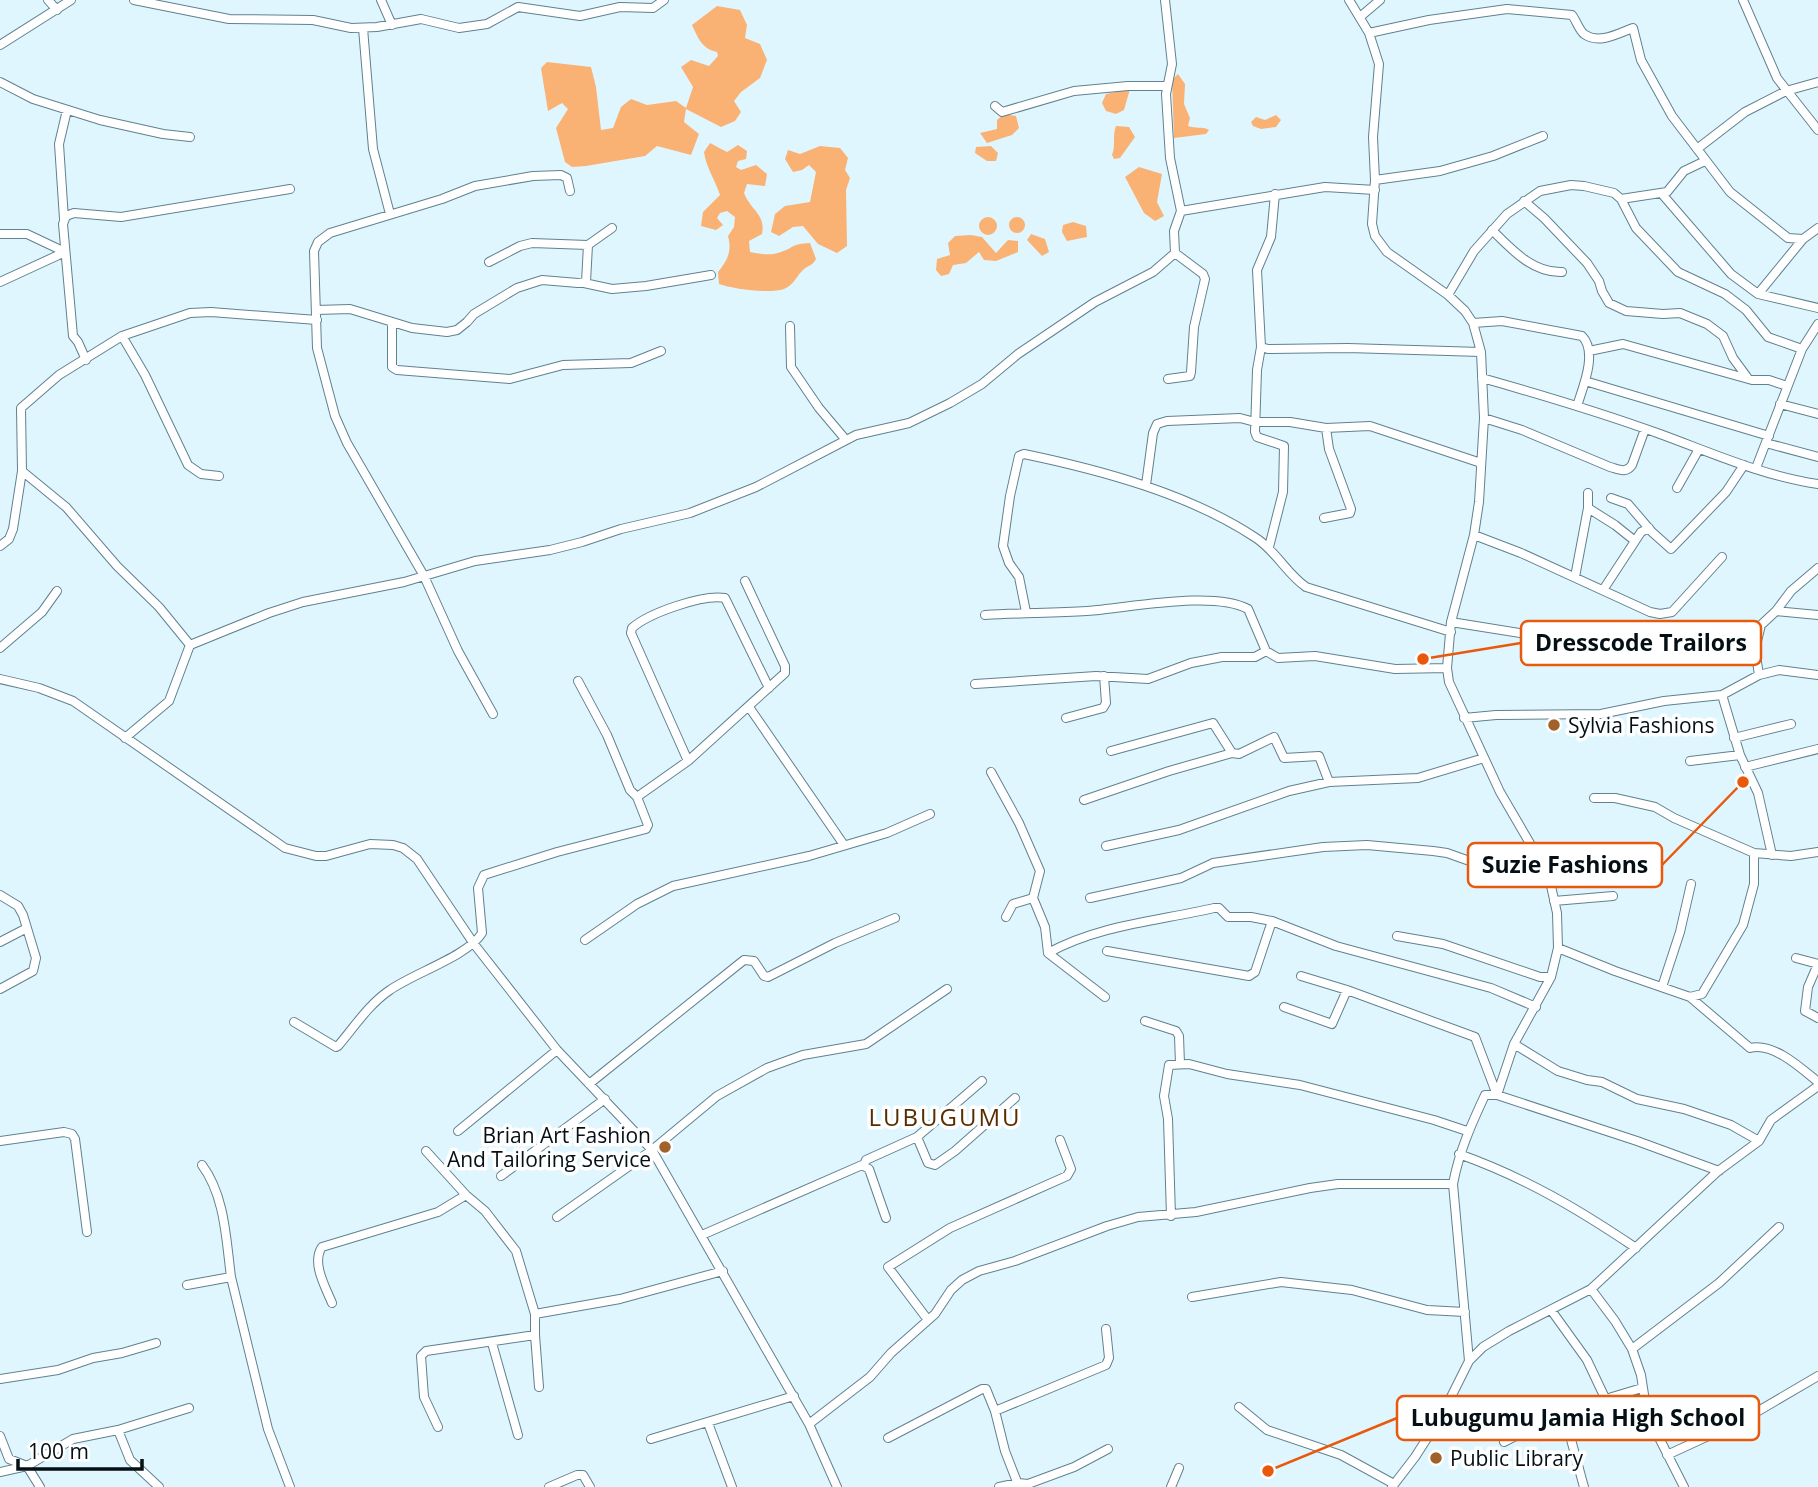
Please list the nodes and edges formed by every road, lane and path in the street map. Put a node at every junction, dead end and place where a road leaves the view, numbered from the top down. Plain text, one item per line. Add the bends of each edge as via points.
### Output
1 (48, 0) edge
2 (71, 0) edge
3 (134, 0) edge
4 (382, 0) edge
5 (664, 0) edge
6 (1165, 0) edge
7 (1349, 0) edge
8 (1380, 0) edge
9 (1743, 0) edge
10 (57, 10) junction
11 (1360, 17) junction
12 (392, 25) junction
13 (363, 28) junction
14 (1369, 33) junction
15 (0, 45) edge
16 (0, 82) edge
17 (1818, 82) edge
18 (1167, 86) junction
19 (1786, 91) junction
20 (995, 107) dead end
21 (67, 110) junction
22 (1818, 130) edge
23 (1543, 136) dead end
24 (190, 137) dead end
25 (1697, 149) junction
26 (1705, 161) junction
27 (1375, 185) junction
28 (290, 189) dead end
29 (570, 191) dead end
30 (1275, 194) junction
31 (1662, 194) junction
32 (1621, 199) junction
33 (1524, 201) junction
34 (1181, 211) junction
35 (390, 214) junction
36 (64, 219) junction
37 (612, 228) dead end
38 (1818, 228) edge
39 (1492, 230) junction
40 (0, 233) edge
41 (1803, 239) junction
42 (588, 246) junction
43 (65, 252) junction
44 (1175, 253) junction
45 (489, 262) dead end
46 (1562, 272) dead end
47 (711, 275) dead end
48 (0, 282) edge
49 (584, 283) junction
50 (1448, 295) junction
51 (1758, 295) junction
52 (1818, 308) edge
53 (316, 315) junction
54 (392, 322) junction
55 (1474, 323) junction
56 (1818, 324) edge
57 (790, 326) dead end
58 (122, 336) junction
59 (1261, 347) junction
60 (1801, 349) junction
61 (661, 351) dead end
62 (1589, 351) junction
63 (1481, 352) junction
64 (86, 360) junction
65 (1747, 377) junction
66 (1482, 378) junction
67 (1168, 379) dead end
68 (1585, 381) junction
69 (1787, 386) junction
70 (1780, 404) junction
71 (1577, 406) junction
72 (1818, 414) edge
73 (1484, 418) junction
74 (1255, 422) junction
75 (1326, 428) junction
76 (1645, 429) junction
77 (846, 440) junction
78 (1767, 440) junction
79 (1699, 449) junction
80 (1818, 457) edge
81 (1481, 463) junction
82 (1744, 466) junction
83 (1756, 468) junction
84 (22, 471) junction
85 (219, 476) dead end
86 (1818, 484) edge
87 (1146, 485) junction
88 (1677, 488) dead end
89 (1588, 493) dead end
90 (1611, 498) dead end
91 (1588, 508) junction
92 (1324, 518) dead end
93 (1649, 528) junction
94 (1474, 535) junction
95 (1636, 541) junction
96 (0, 546) edge
97 (1269, 547) junction
98 (1722, 557) dead end
99 (1818, 568) edge
100 (424, 576) junction
101 (1574, 577) junction
102 (745, 582) dead end
103 (1603, 590) junction
104 (57, 591) dead end
105 (1776, 611) junction
106 (1026, 612) junction
107 (985, 615) dead end
108 (1818, 615) edge
109 (1451, 627) junction
110 (190, 645) junction
111 (1573, 646) dead end
112 (0, 648) edge
113 (1266, 651) junction
114 (1447, 668) junction
115 (1759, 675) junction
116 (1818, 675) edge
117 (1104, 676) junction
118 (0, 679) edge
119 (578, 681) dead end
120 (975, 684) dead end
121 (769, 688) junction
122 (1722, 695) junction
123 (748, 707) junction
124 (493, 714) dead end
125 (1066, 718) dead end
126 (1464, 718) junction
127 (1791, 724) dead end
128 (1734, 737) junction
129 (125, 738) junction
130 (1818, 749) edge
131 (1111, 751) dead end
132 (1231, 753) junction
133 (1740, 755) junction
134 (1484, 758) junction
135 (688, 761) junction
136 (1690, 761) dead end
137 (1745, 767) junction
138 (991, 772) dead end
139 (1329, 782) junction
140 (637, 797) junction
141 (1594, 798) dead end
142 (1084, 800) dead end
143 (930, 814) dead end
144 (844, 845) junction
145 (1106, 846) dead end
146 (1754, 852) junction
147 (1818, 852) edge
148 (1772, 855) junction
149 (1538, 856) junction
150 (1691, 884) dead end
151 (0, 895) edge
152 (1613, 896) dead end
153 (1033, 898) junction
154 (1090, 898) dead end
155 (1555, 901) junction
156 (1006, 917) dead end
157 (895, 918) dead end
158 (1272, 921) junction
159 (27, 928) junction
160 (1397, 936) dead end
161 (585, 940) dead end
162 (0, 942) edge
163 (474, 944) junction
164 (1558, 948) junction
165 (1107, 951) dead end
166 (1048, 953) junction
167 (1796, 958) dead end
168 (1301, 976) dead end
169 (1551, 977) junction
170 (1662, 987) junction
171 (0, 989) edge
172 (947, 989) dead end
173 (1347, 989) junction
174 (1105, 997) dead end
175 (1690, 997) junction
176 (1284, 1007) dead end
177 (1536, 1007) junction
178 (1818, 1018) edge
179 (1145, 1021) dead end
180 (294, 1022) dead end
181 (1514, 1044) junction
182 (557, 1050) junction
183 (1180, 1064) junction
184 (982, 1081) dead end
185 (589, 1084) junction
186 (1818, 1084) edge
187 (1497, 1096) junction
188 (1016, 1098) dead end
189 (605, 1099) junction
190 (458, 1131) dead end
191 (1467, 1131) junction
192 (917, 1137) junction
193 (1060, 1140) dead end
194 (0, 1141) edge
195 (1759, 1141) junction
196 (652, 1150) junction
197 (426, 1151) dead end
198 (1459, 1154) junction
199 (202, 1165) dead end
200 (864, 1166) junction
201 (1719, 1171) junction
202 (501, 1176) dead end
203 (1453, 1184) junction
204 (466, 1195) junction
205 (1171, 1216) junction
206 (557, 1217) dead end
207 (886, 1217) dead end
208 (1779, 1227) dead end
209 (87, 1232) dead end
210 (702, 1235) junction
211 (1636, 1248) junction
212 (723, 1271) junction
213 (231, 1277) junction
214 (187, 1285) dead end
215 (1591, 1289) junction
216 (1192, 1297) dead end
217 (332, 1303) dead end
218 (1550, 1310) junction
219 (1465, 1312) junction
220 (535, 1314) junction
221 (928, 1321) junction
222 (1106, 1329) dead end
223 (536, 1335) junction
224 (492, 1342) junction
225 (156, 1343) dead end
226 (1632, 1349) junction
227 (1469, 1361) junction
228 (1818, 1376) edge
229 (0, 1379) edge
230 (539, 1387) dead end
231 (1642, 1388) junction
232 (794, 1396) junction
233 (1605, 1398) junction
234 (1239, 1407) dead end
235 (189, 1408) dead end
236 (995, 1411) junction
237 (1564, 1414) junction
238 (708, 1423) junction
239 (809, 1424) junction
240 (438, 1427) dead end
241 (118, 1430) junction
242 (517, 1435) dead end
243 (0, 1436) edge
244 (888, 1438) dead end
245 (651, 1439) dead end
246 (1504, 1441) dead end
247 (1108, 1448) dead end
248 (1667, 1455) junction
249 (27, 1466) junction
250 (1179, 1468) dead end
251 (0, 1472) edge
252 (1018, 1485) edge
253 (1393, 1485) edge
254 (40, 1487) edge
255 (159, 1487) edge
256 (290, 1487) edge
257 (549, 1487) edge
258 (590, 1487) edge
259 (732, 1487) edge
260 (837, 1487) edge
261 (999, 1487) edge
262 (1171, 1487) edge
263 (1584, 1487) edge
264 (1684, 1487) edge

1 - 10 street
2 - 10 street
3 - 13 street via 229,19 313,20
4 - 12 street
5 - 12 street via 653,8 620,7 580,16 518,6 487,24 459,28 421,19
6 - 18 street via 1172,64
7 - 11 street
8 - 11 street
9 - 19 street
10 - 15 street
11 - 14 street
12 - 13 street
13 - 35 street via 373,149
14 - 25 street via 1516,9 1572,15 1584,34 1595,38 1633,28 1649,76
14 - 27 street via 1379,64 1373,137
16 - 21 street
17 - 19 street
18 - 20 street via 1074,91 1002,112
18 - 34 street via 1170,158
19 - 22 street
19 - 25 street via 1745,113
21 - 24 street
21 - 36 street via 59,144
23 - 27 street via 1493,156
25 - 26 street
26 - 31 street via 1684,171
26 - 41 street via 1730,192 1788,238
27 - 30 street
27 - 50 street via 1372,224 1380,246
28 - 36 street via 121,217 75,213
29 - 35 street via 565,176 533,176 475,186
30 - 34 street
30 - 59 street via 1271,237 1257,270
31 - 32 street
31 - 51 street via 1731,274
32 - 33 street via 1603,190 1571,185 1540,191
32 - 60 street via 1636,228 1678,272 1726,294 1768,337
33 - 39 street
33 - 65 street via 1587,263 1609,303 1626,311 1680,313 1707,324 1723,336
34 - 44 street via 1174,231
35 - 53 street via 330,233 318,242 314,251
36 - 43 street
37 - 42 street
38 - 41 street
39 - 46 street via 1525,260 1547,273
39 - 50 street via 1474,250
40 - 43 street via 27,234
41 - 51 street
42 - 45 street via 532,243
42 - 49 street
43 - 48 street
43 - 64 street via 73,336
44 - 67 street via 1205,279 1194,327 1190,376
44 - 77 street via 1153,272 1095,302 950,403 909,423
47 - 49 street via 612,289
49 - 54 street via 548,279 517,288 457,330 412,328
50 - 55 street
51 - 52 street
53 - 54 street via 350,309
53 - 58 street via 190,313
53 - 100 street via 317,348 335,416
54 - 61 street via 391,360 397,370 510,379 563,365 631,363
55 - 62 street via 1502,321 1576,333 1585,339
55 - 63 street
56 - 60 street
57 - 77 street via 791,368
58 - 64 street
58 - 85 street via 188,465 201,474
59 - 63 street
59 - 74 street
60 - 69 street
62 - 65 street via 1623,344
62 - 68 street
63 - 66 street
64 - 84 street via 59,375 21,408
65 - 69 street
66 - 71 street
66 - 73 street
68 - 71 street
68 - 78 street
69 - 70 street
70 - 72 street
70 - 78 street
71 - 76 street
73 - 76 street via 1623,471 1632,465
73 - 81 street
74 - 75 street
74 - 87 street via 1231,418 1157,425
74 - 97 street via 1257,437 1284,446 1283,492
75 - 81 street via 1370,426
75 - 92 street via 1351,509
76 - 79 street
77 - 100 street via 756,487 690,513 550,550 475,561
78 - 80 street
78 - 83 street
79 - 82 street
79 - 88 street
81 - 94 street
82 - 83 street
82 - 93 street via 1674,548 1668,549
83 - 86 street
84 - 96 street via 13,529
84 - 110 street via 66,507
87 - 97 street via 1230,522
87 - 106 street via 1019,456 1003,546 1019,577
89 - 91 street
90 - 93 street via 1628,504
91 - 95 street
91 - 101 street
93 - 95 street
94 - 101 street
94 - 109 street
95 - 103 street
97 - 109 street via 1306,587
98 - 103 street via 1666,614 1650,612
99 - 105 street
100 - 110 street via 303,602
100 - 124 street
101 - 103 street
102 - 121 street via 785,666 785,675
104 - 112 street via 42,612
105 - 108 street
105 - 115 street via 1761,625 1758,635
106 - 107 street
106 - 113 street via 1188,600 1243,606 1250,610
109 - 111 street via 1532,635
109 - 114 street
110 - 129 street via 169,701
113 - 114 street via 1278,658 1315,656 1395,669
113 - 117 street via 1255,657 1191,663 1148,678
114 - 126 street
115 - 116 street via 1789,670
115 - 122 street
117 - 120 street
117 - 125 street via 1103,708
118 - 129 street via 73,701
119 - 140 street
121 - 123 street
121 - 135 street via 725,598 704,599 649,616 632,628
122 - 126 street via 1601,714
122 - 128 street
123 - 135 street
123 - 144 street
126 - 134 street
127 - 128 street
128 - 133 street
129 - 163 street via 285,848 326,856 370,844 403,848 418,859
130 - 137 street
131 - 132 street via 1213,723
132 - 139 street via 1239,754 1274,737 1283,758 1319,755
132 - 142 street
133 - 136 street
133 - 137 street
134 - 139 street via 1418,778
134 - 149 street
135 - 140 street
137 - 148 street via 1758,793
138 - 153 street via 1040,871
139 - 145 street via 1269,796 1179,830
140 - 163 street via 648,825 645,830 484,875 478,888 482,930
141 - 146 street via 1655,807
143 - 144 street
144 - 161 street via 673,886
146 - 148 street
146 - 175 street via 1754,884 1744,925 1707,988
147 - 148 street
149 - 154 street via 1478,864 1433,851 1367,845 1323,847 1213,863 1172,881
149 - 155 street
150 - 170 street
151 - 159 street via 18,906
152 - 155 street
153 - 156 street via 1013,904
153 - 166 street via 1045,928
155 - 164 street
157 - 185 street via 768,977 754,961 744,960
158 - 165 street via 1255,972 1249,976
158 - 166 street via 1232,918 1214,908 1105,930
158 - 177 street via 1336,946 1491,988
159 - 162 street
159 - 171 street via 36,966
160 - 169 street via 1443,944
163 - 180 street via 383,994 336,1047
163 - 182 street
164 - 169 street
164 - 170 street
166 - 174 street
167 - 178 street via 1818,964 1808,987 1805,1011
168 - 173 street
169 - 177 street
170 - 175 street
172 - 196 street via 866,1044 803,1055 767,1068 717,1096
173 - 176 street via 1332,1024
173 - 187 street via 1475,1037
175 - 186 street via 1750,1048 1759,1046 1792,1060
177 - 181 street
179 - 183 street via 1176,1031
181 - 187 street
181 - 195 street via 1558,1071 1731,1125
182 - 185 street
182 - 190 street
183 - 191 street via 1300,1085
183 - 205 street via 1169,1065 1164,1096
184 - 192 street
185 - 189 street
186 - 195 street via 1771,1120
187 - 191 street via 1485,1095
187 - 201 street
188 - 192 street via 935,1165 928,1163
189 - 196 street
189 - 202 street
191 - 198 street
192 - 200 street via 866,1160
193 - 221 street via 1071,1169 1067,1176 950,1228 888,1267
194 - 209 street via 72,1134
195 - 201 street
196 - 206 street
196 - 210 street
197 - 204 street
198 - 203 street
198 - 211 street via 1555,1196
199 - 213 street via 222,1209
200 - 207 street
200 - 210 street
201 - 211 street
203 - 205 street via 1338,1184
203 - 219 street
204 - 217 street via 431,1215 326,1245 319,1251 318,1263
204 - 220 street via 516,1251
205 - 221 street via 1138,1217 979,1271 951,1290
208 - 226 street via 1719,1283
210 - 212 street
211 - 215 street
212 - 220 street via 620,1299
212 - 232 street
213 - 214 street
213 - 256 street via 268,1429
215 - 218 street
215 - 226 street
216 - 219 street via 1281,1282 1352,1290 1427,1310
218 - 227 street via 1483,1347
218 - 233 street via 1587,1360
219 - 227 street
220 - 223 street
221 - 239 street via 870,1377
222 - 236 street via 1106,1365
223 - 224 street
223 - 230 street
224 - 240 street via 426,1351 421,1356 424,1398
224 - 242 street
225 - 229 street via 58,1370
226 - 231 street
227 - 253 street via 1442,1415
228 - 248 street via 1743,1420
231 - 233 street
231 - 248 street via 1647,1414
232 - 238 street
232 - 239 street
233 - 237 street
234 - 253 street via 1267,1430 1340,1455
235 - 241 street
236 - 244 street via 988,1390 982,1389
236 - 252 street
237 - 246 street
237 - 263 street
238 - 245 street
238 - 259 street
239 - 260 street
241 - 249 street via 73,1439
241 - 255 street via 130,1460
243 - 249 street via 9,1459
247 - 252 street via 1074,1467
248 - 264 street
249 - 251 street
249 - 254 street
250 - 262 street
252 - 261 street
257 - 258 street via 583,1475

